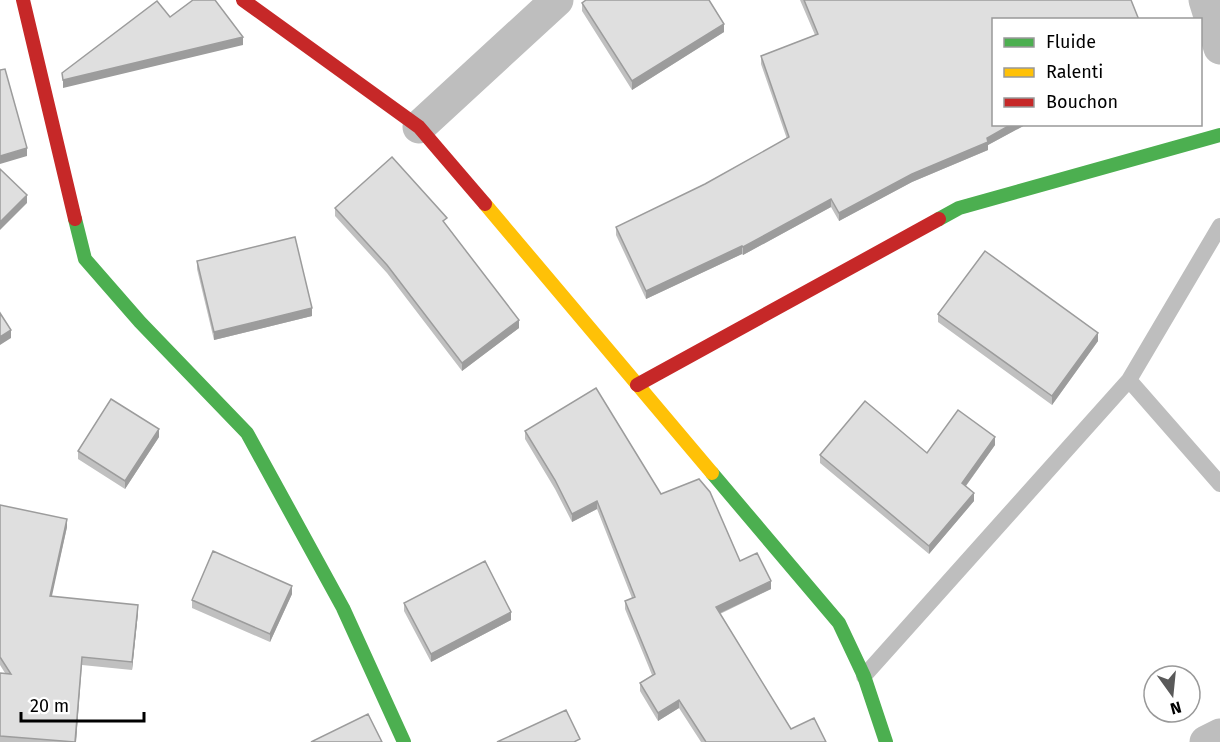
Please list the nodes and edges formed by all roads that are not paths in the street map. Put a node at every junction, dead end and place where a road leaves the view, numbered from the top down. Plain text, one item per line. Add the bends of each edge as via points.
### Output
1 (23, 0) edge
2 (243, 0) edge
3 (557, 0) edge
4 (1205, 0) edge
5 (1220, 48) edge
6 (419, 127) junction
7 (1220, 135) edge
8 (1220, 226) edge
9 (1129, 380) junction
10 (637, 385) junction
11 (1220, 484) edge
12 (864, 676) junction
13 (1220, 735) edge
14 (404, 742) edge
15 (886, 742) edge
16 (1206, 742) edge

1 - 14 street via 85,259 247,433 343,608
2 - 6 street
3 - 6 street
4 - 5 street
6 - 10 street
7 - 10 street via 959,208
8 - 9 lane
9 - 11 lane
9 - 12 lane
10 - 12 street via 839,623
12 - 15 street
13 - 16 street

